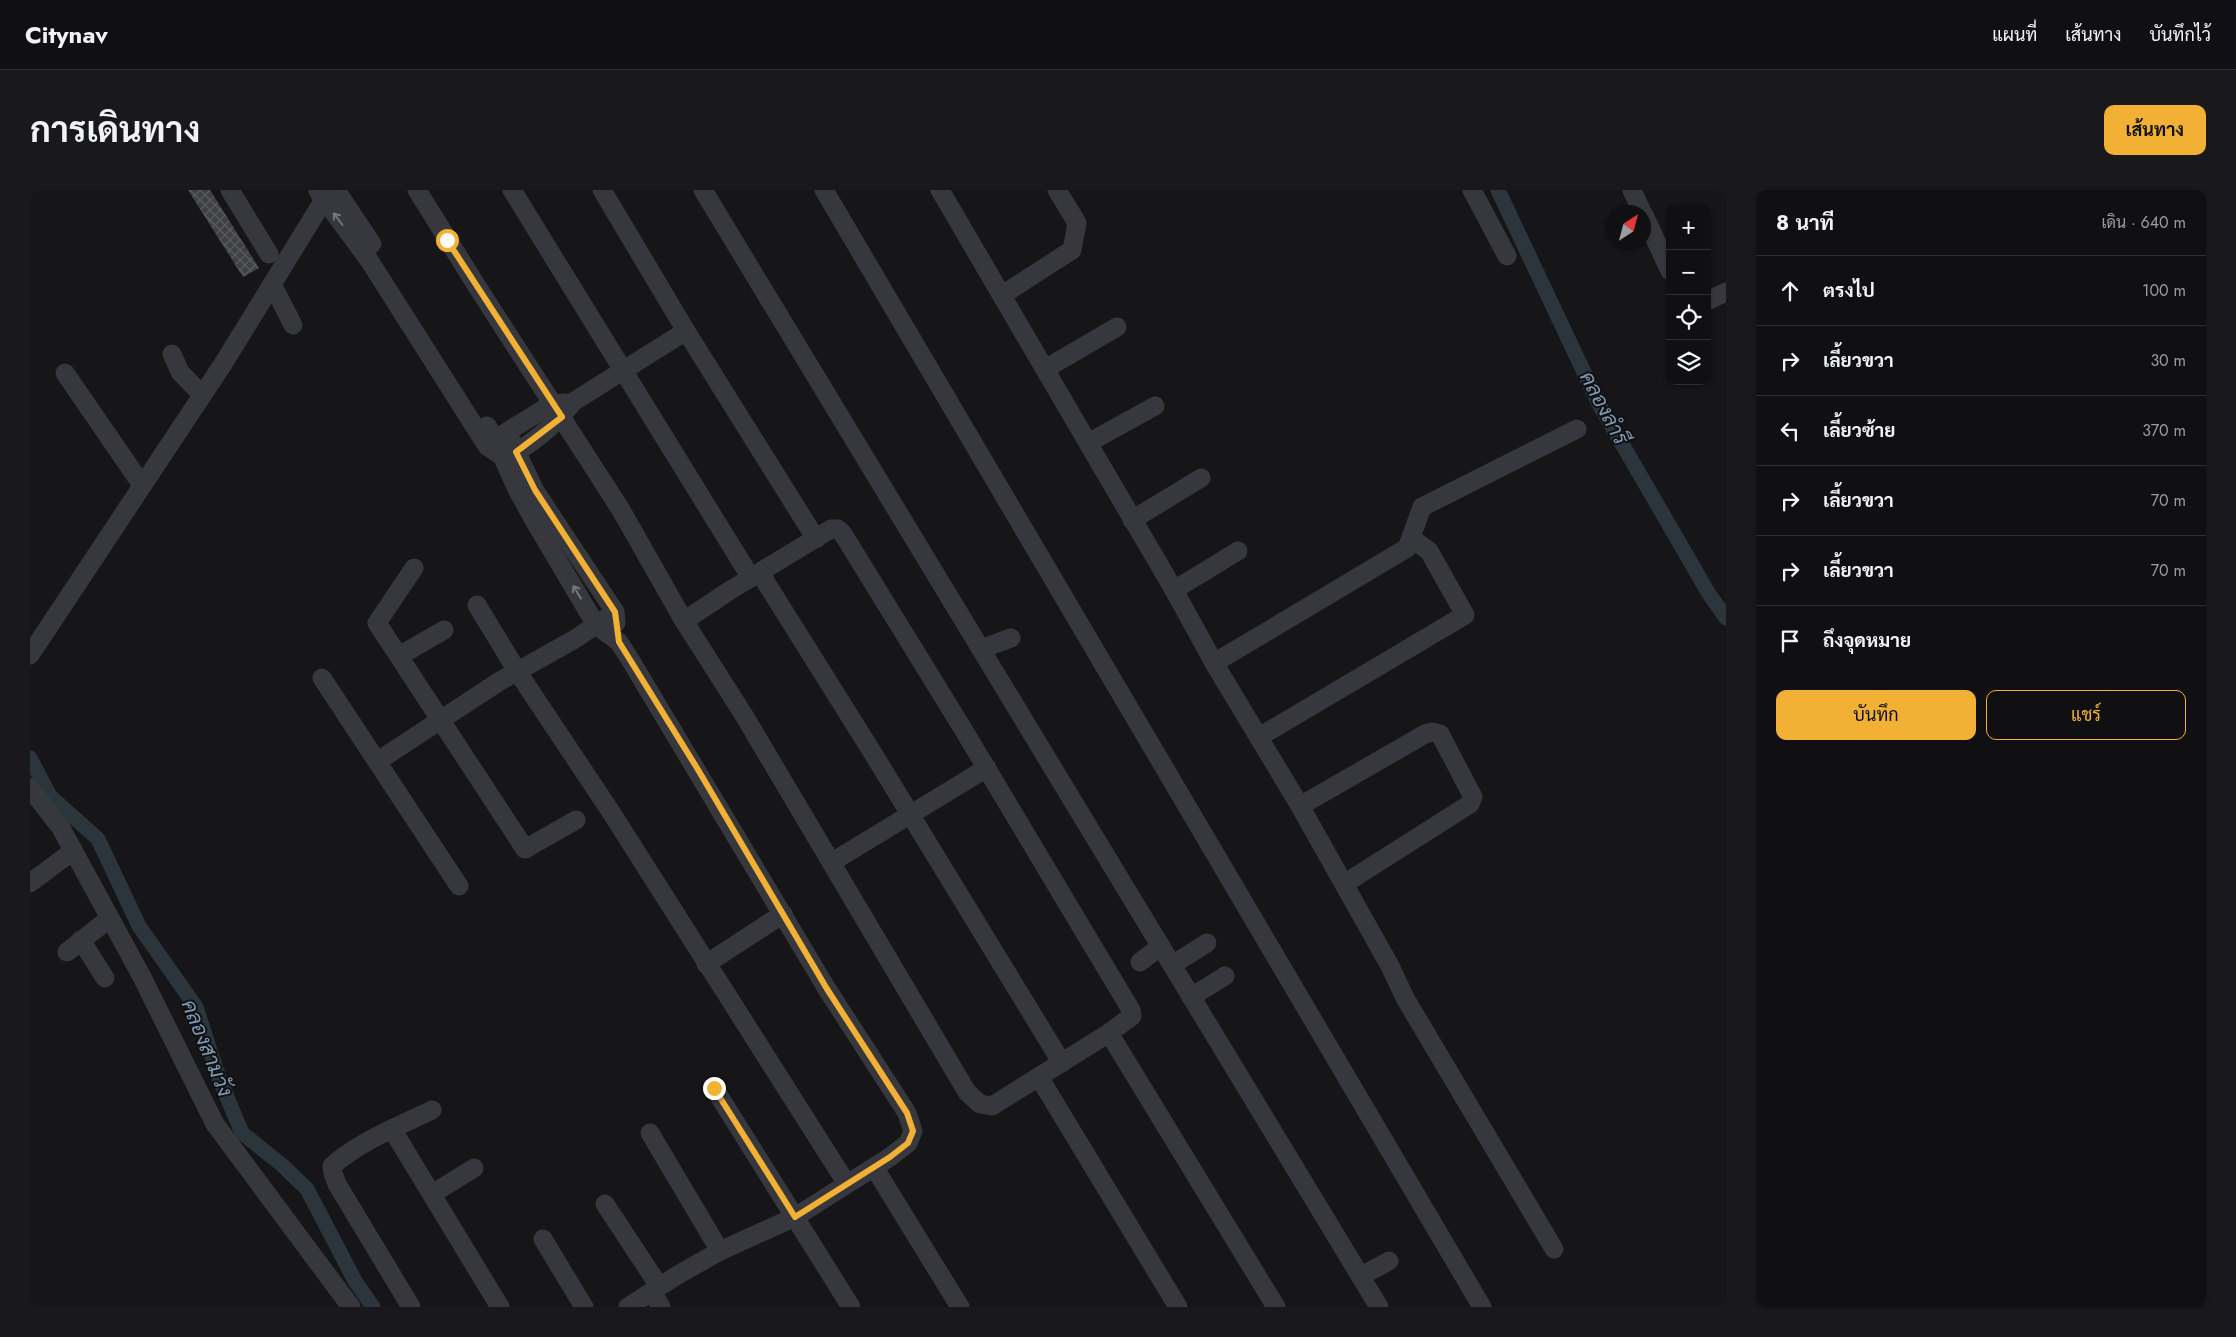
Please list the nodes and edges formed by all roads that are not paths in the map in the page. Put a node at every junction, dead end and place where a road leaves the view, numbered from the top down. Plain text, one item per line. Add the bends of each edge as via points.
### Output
1 (230, 190) edge
2 (417, 190) edge
3 (512, 190) edge
4 (602, 190) edge
5 (703, 190) edge
6 (824, 190) edge
7 (940, 190) edge
8 (1058, 190) edge
9 (1472, 190) edge
10 (1632, 190) edge
11 (327, 193) edge
12 (1639, 205) edge
13 (1651, 231) edge
14 (269, 254) dead end
15 (1506, 256) dead end
16 (1666, 263) edge
17 (272, 284) junction
18 (1726, 292) edge
19 (1002, 295) junction
20 (1711, 299) edge
21 (293, 325) dead end
22 (1117, 327) dead end
23 (686, 330) junction
24 (172, 354) dead end
25 (1045, 369) junction
26 (622, 371) junction
27 (65, 373) dead end
28 (201, 394) junction
29 (1155, 406) dead end
30 (563, 408) junction
31 (1578, 430) dead end
32 (501, 434) junction
33 (1088, 443) junction
34 (509, 454) junction
35 (1201, 478) dead end
36 (142, 485) junction
37 (529, 495) junction
38 (1132, 520) junction
39 (1410, 538) junction
40 (816, 539) junction
41 (1238, 551) dead end
42 (414, 568) dead end
43 (756, 576) junction
44 (1174, 590) junction
45 (477, 604) dead end
46 (615, 612) junction
47 (684, 621) junction
48 (596, 625) junction
49 (444, 630) dead end
50 (1011, 638) dead end
51 (619, 642) junction
52 (981, 649) junction
53 (30, 655) edge
54 (399, 656) junction
55 (1214, 663) junction
56 (517, 671) junction
57 (322, 678) dead end
58 (440, 720) junction
59 (1259, 737) junction
60 (378, 761) junction
61 (987, 768) junction
62 (30, 788) edge
63 (1300, 806) junction
64 (910, 814) junction
65 (576, 820) dead end
66 (73, 851) junction
67 (832, 862) junction
68 (30, 883) edge
69 (1344, 884) junction
70 (459, 886) dead end
71 (783, 914) junction
72 (110, 918) junction
73 (1207, 943) dead end
74 (1161, 946) junction
75 (1140, 962) dead end
76 (706, 964) junction
77 (1172, 965) junction
78 (1225, 976) dead end
79 (105, 978) dead end
80 (1192, 997) junction
81 (1109, 1033) junction
82 (1062, 1063) junction
83 (1039, 1077) junction
84 (714, 1088) dead end
85 (432, 1110) dead end
86 (392, 1129) junction
87 (650, 1133) dead end
88 (874, 1167) junction
89 (474, 1168) dead end
90 (847, 1184) junction
91 (432, 1194) junction
92 (605, 1204) dead end
93 (795, 1217) junction
94 (543, 1239) dead end
95 (1554, 1249) dead end
96 (720, 1251) junction
97 (1388, 1261) dead end
98 (1361, 1276) junction
99 (657, 1295) edge
100 (351, 1307) edge
101 (411, 1307) edge
102 (500, 1307) edge
103 (584, 1307) edge
104 (628, 1307) edge
105 (851, 1307) edge
106 (960, 1307) edge
107 (1178, 1307) edge
108 (1276, 1307) edge
109 (1379, 1307) edge
110 (1482, 1307) edge

1 - 14 street
2 - 30 street
3 - 26 street
4 - 23 street
5 - 52 street
6 - 110 street
7 - 19 street
8 - 19 street via 1076,222 1072,250
9 - 15 street
10 - 12 street
11 - 17 street
11 - 32 street
34 -> 11 street via 487,446
13 - 16 street
17 - 21 street
17 - 28 street
18 - 20 street
19 - 25 street
22 - 25 street
23 - 26 street
23 - 40 street
24 - 28 street via 180,372
25 - 33 street
26 - 30 street
26 - 43 street
27 - 36 street
28 - 36 street
29 - 33 street
30 - 32 street
30 - 34 street
30 - 47 street
31 - 39 street via 1422,507
32 - 34 street
33 - 38 street
34 - 37 street
35 - 38 street
36 - 53 street
37 - 46 street
48 -> 37 street
38 - 44 street
39 - 55 street via 1407,548
39 - 59 street via 1428,551 1465,615
40 - 43 street
40 - 61 street via 832,529 844,534
41 - 44 street
42 - 54 street via 377,623
43 - 47 street
43 - 64 street
44 - 55 street
45 - 56 street
46 - 48 street
46 - 51 street
47 - 67 street
48 - 51 street
48 - 56 street
49 - 54 street
50 - 52 street
51 - 71 street
52 - 74 street
54 - 58 street
55 - 59 street
56 - 58 street
56 - 76 street via 611,812
57 - 60 street
58 - 60 street
58 - 65 street via 526,849
59 - 63 street
60 - 70 street
61 - 64 street
61 - 81 street via 1131,1010 1132,1016
62 - 66 street via 61,828
63 - 69 street
63 - 69 street via 1425,734 1440,734 1473,797 1470,804
64 - 67 street
64 - 82 street
66 - 68 street
66 - 72 street
67 - 83 street via 967,1092 980,1104 992,1106
69 - 95 street via 1405,998
71 - 76 street
71 - 88 street via 907,1113 913,1131 908,1143
72 - 79 street via 74,946
72 - 100 street via 215,1124
73 - 77 street
74 - 75 street
74 - 77 street
76 - 90 street
77 - 80 street
78 - 80 street
80 - 98 street
81 - 82 street
81 - 108 street
82 - 83 street
83 - 107 street
84 - 93 street
85 - 86 street
86 - 91 street
86 - 101 street via 341,1158 332,1166 332,1173
87 - 96 street
88 - 90 street
88 - 106 street
89 - 91 street
90 - 93 street
91 - 102 street
92 - 99 street
93 - 96 street
93 - 105 street
94 - 103 street
96 - 99 street
97 - 98 street
98 - 109 street
99 - 104 street

